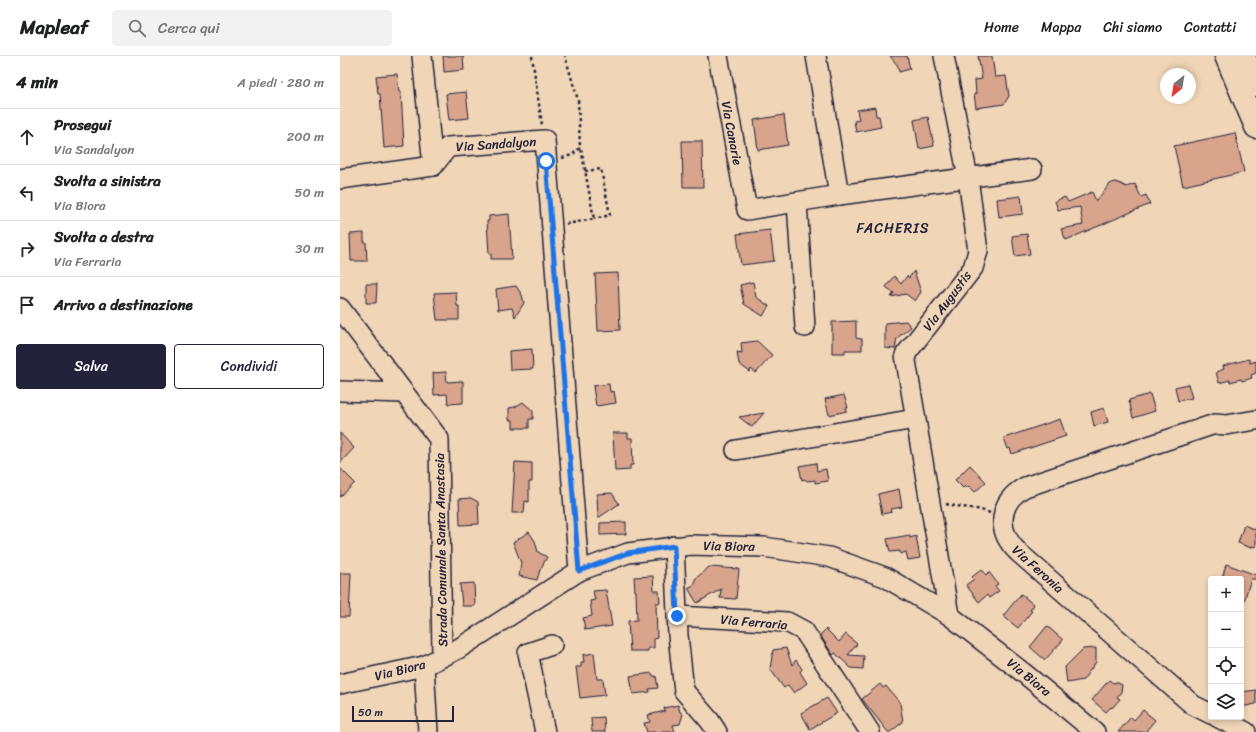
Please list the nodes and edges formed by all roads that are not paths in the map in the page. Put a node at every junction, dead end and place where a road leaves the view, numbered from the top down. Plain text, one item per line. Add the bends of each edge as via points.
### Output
1 (422, 56) edge
2 (718, 56) edge
3 (816, 56) edge
4 (944, 56) edge
5 (1226, 56) edge
6 (1244, 56) edge
7 (1256, 85) edge
8 (1256, 127) edge
9 (433, 166) junction
10 (1032, 169) dead end
11 (968, 178) junction
12 (340, 179) edge
13 (839, 195) junction
14 (797, 202) junction
15 (340, 308) edge
16 (805, 327) dead end
17 (340, 391) edge
18 (404, 393) junction
19 (915, 419) junction
20 (1256, 420) edge
21 (736, 450) dead end
22 (674, 546) junction
23 (579, 571) junction
24 (949, 615) junction
25 (677, 616) junction
26 (552, 645) dead end
27 (442, 657) junction
28 (424, 666) junction
29 (340, 684) edge
30 (1208, 712) edge
31 (1223, 720) edge
32 (428, 732) edge
33 (545, 732) edge
34 (717, 732) edge
35 (870, 732) edge
36 (1095, 732) edge
37 (1246, 732) edge

1 - 9 street
2 - 14 street, Via Canarie via 747,210
3 - 13 street
4 - 11 street, Via Augustis
5 - 8 main road
6 - 7 main road
9 - 12 street
9 - 23 street, Via Sandalyon via 448,147 545,140
10 - 11 street
11 - 13 street
11 - 19 street, Via Augustis via 978,251 973,268 906,355
13 - 14 street
14 - 16 street
15 - 18 street, Strada Comunale Santa Anastasia
17 - 18 street
18 - 27 street, Strada Comunale Santa Anastasia via 439,439
19 - 21 street
19 - 24 street, Via Augustis
20 - 30 street, Via Feronia via 1226,425 1215,424 1025,487 1009,501 1003,518 1007,538 1018,552 1194,705
22 - 23 street, Via Biora via 628,553
22 - 24 street, Via Biora via 764,547 829,557 885,577
22 - 25 street
23 - 27 street, Via Biora
24 - 36 street, Via Biora
25 - 34 street via 684,691
25 - 35 street, Via Ferraria via 787,622 804,631
26 - 33 street via 528,653
27 - 28 street, Via Biora
28 - 29 street, Via Biora
28 - 32 street
31 - 37 street

